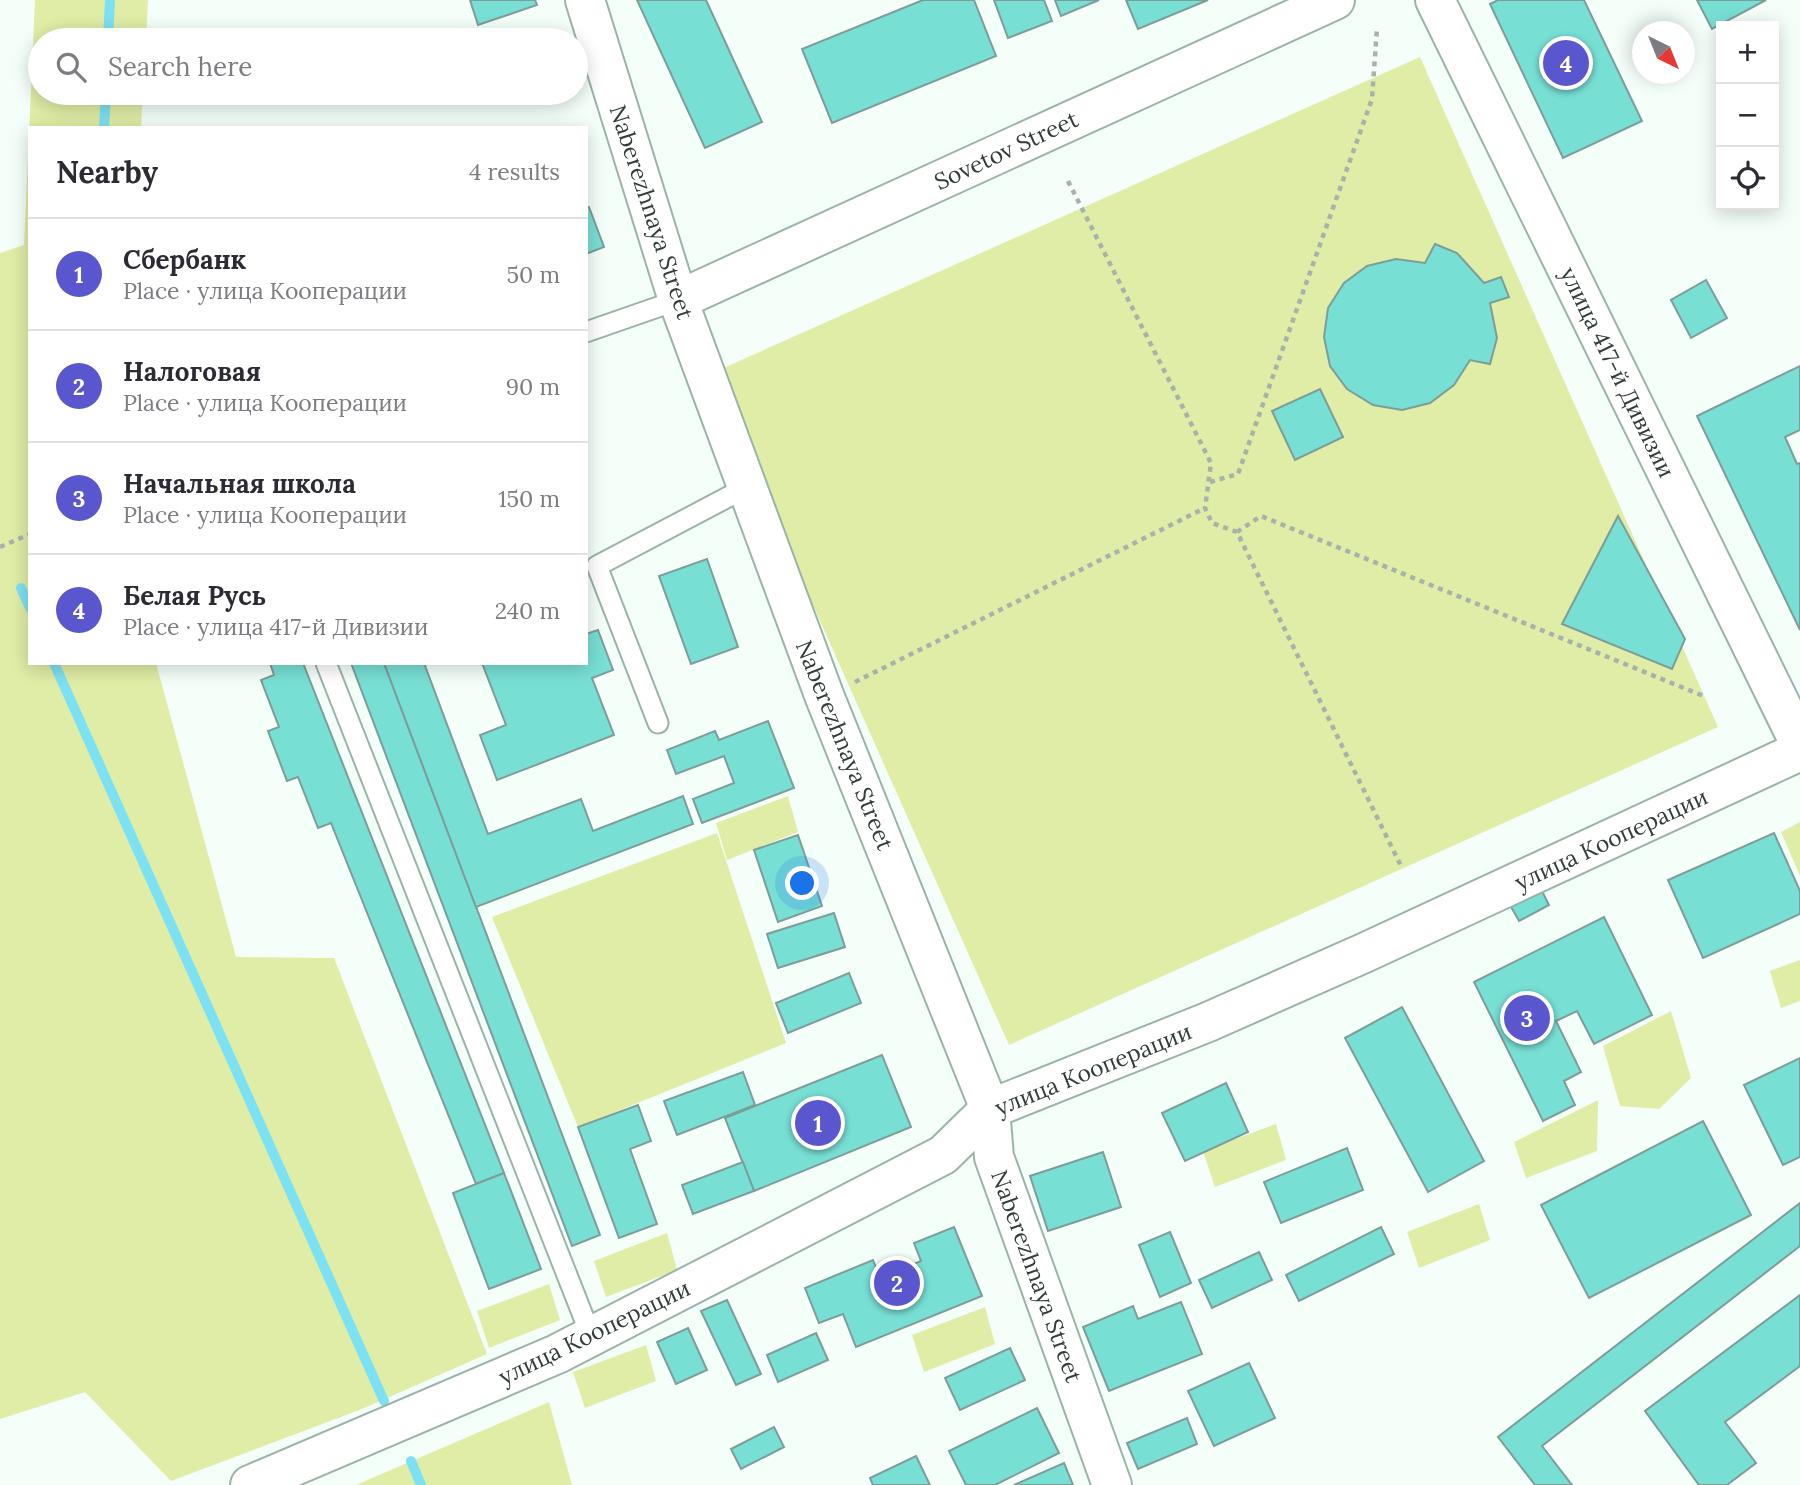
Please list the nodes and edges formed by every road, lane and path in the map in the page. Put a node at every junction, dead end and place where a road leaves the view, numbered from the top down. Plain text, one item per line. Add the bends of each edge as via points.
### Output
1 (585, 0) edge
2 (1335, 0) edge
3 (1436, 0) edge
4 (1377, 28) dead end
5 (1068, 181) dead end
6 (678, 300) junction
7 (588, 331) edge
8 (1210, 482) junction
9 (747, 487) junction
10 (1205, 508) junction
11 (1237, 532) junction
12 (28, 535) edge
13 (0, 547) edge
14 (327, 665) edge
15 (848, 685) dead end
16 (1706, 697) dead end
17 (658, 723) dead end
18 (1800, 744) edge
19 (1800, 751) edge
20 (1402, 868) dead end
21 (990, 1109) junction
22 (591, 1336) junction
23 (250, 1485) edge
24 (1112, 1485) edge

1 - 6 street, Naberezhnaya Street
2 - 6 street, Sovetov Street
3 - 18 street, улица 417-й Дивизии
4 - 8 path via 1372,99 1238,474
5 - 8 path via 1211,463
6 - 7 lane
6 - 9 street, Naberezhnaya Street
8 - 10 path
9 - 17 lane via 597,566
9 - 21 street, Naberezhnaya Street via 824,695
10 - 11 path via 1212,523
10 - 15 path
11 - 16 path via 1261,516
11 - 20 path
12 - 13 path
14 - 22 lane
19 - 21 street, улица Кооперации via 1364,953
21 - 22 street, улица Кооперации via 943,1155
21 - 24 street, Naberezhnaya Street via 994,1157
22 - 23 street, улица Кооперации

